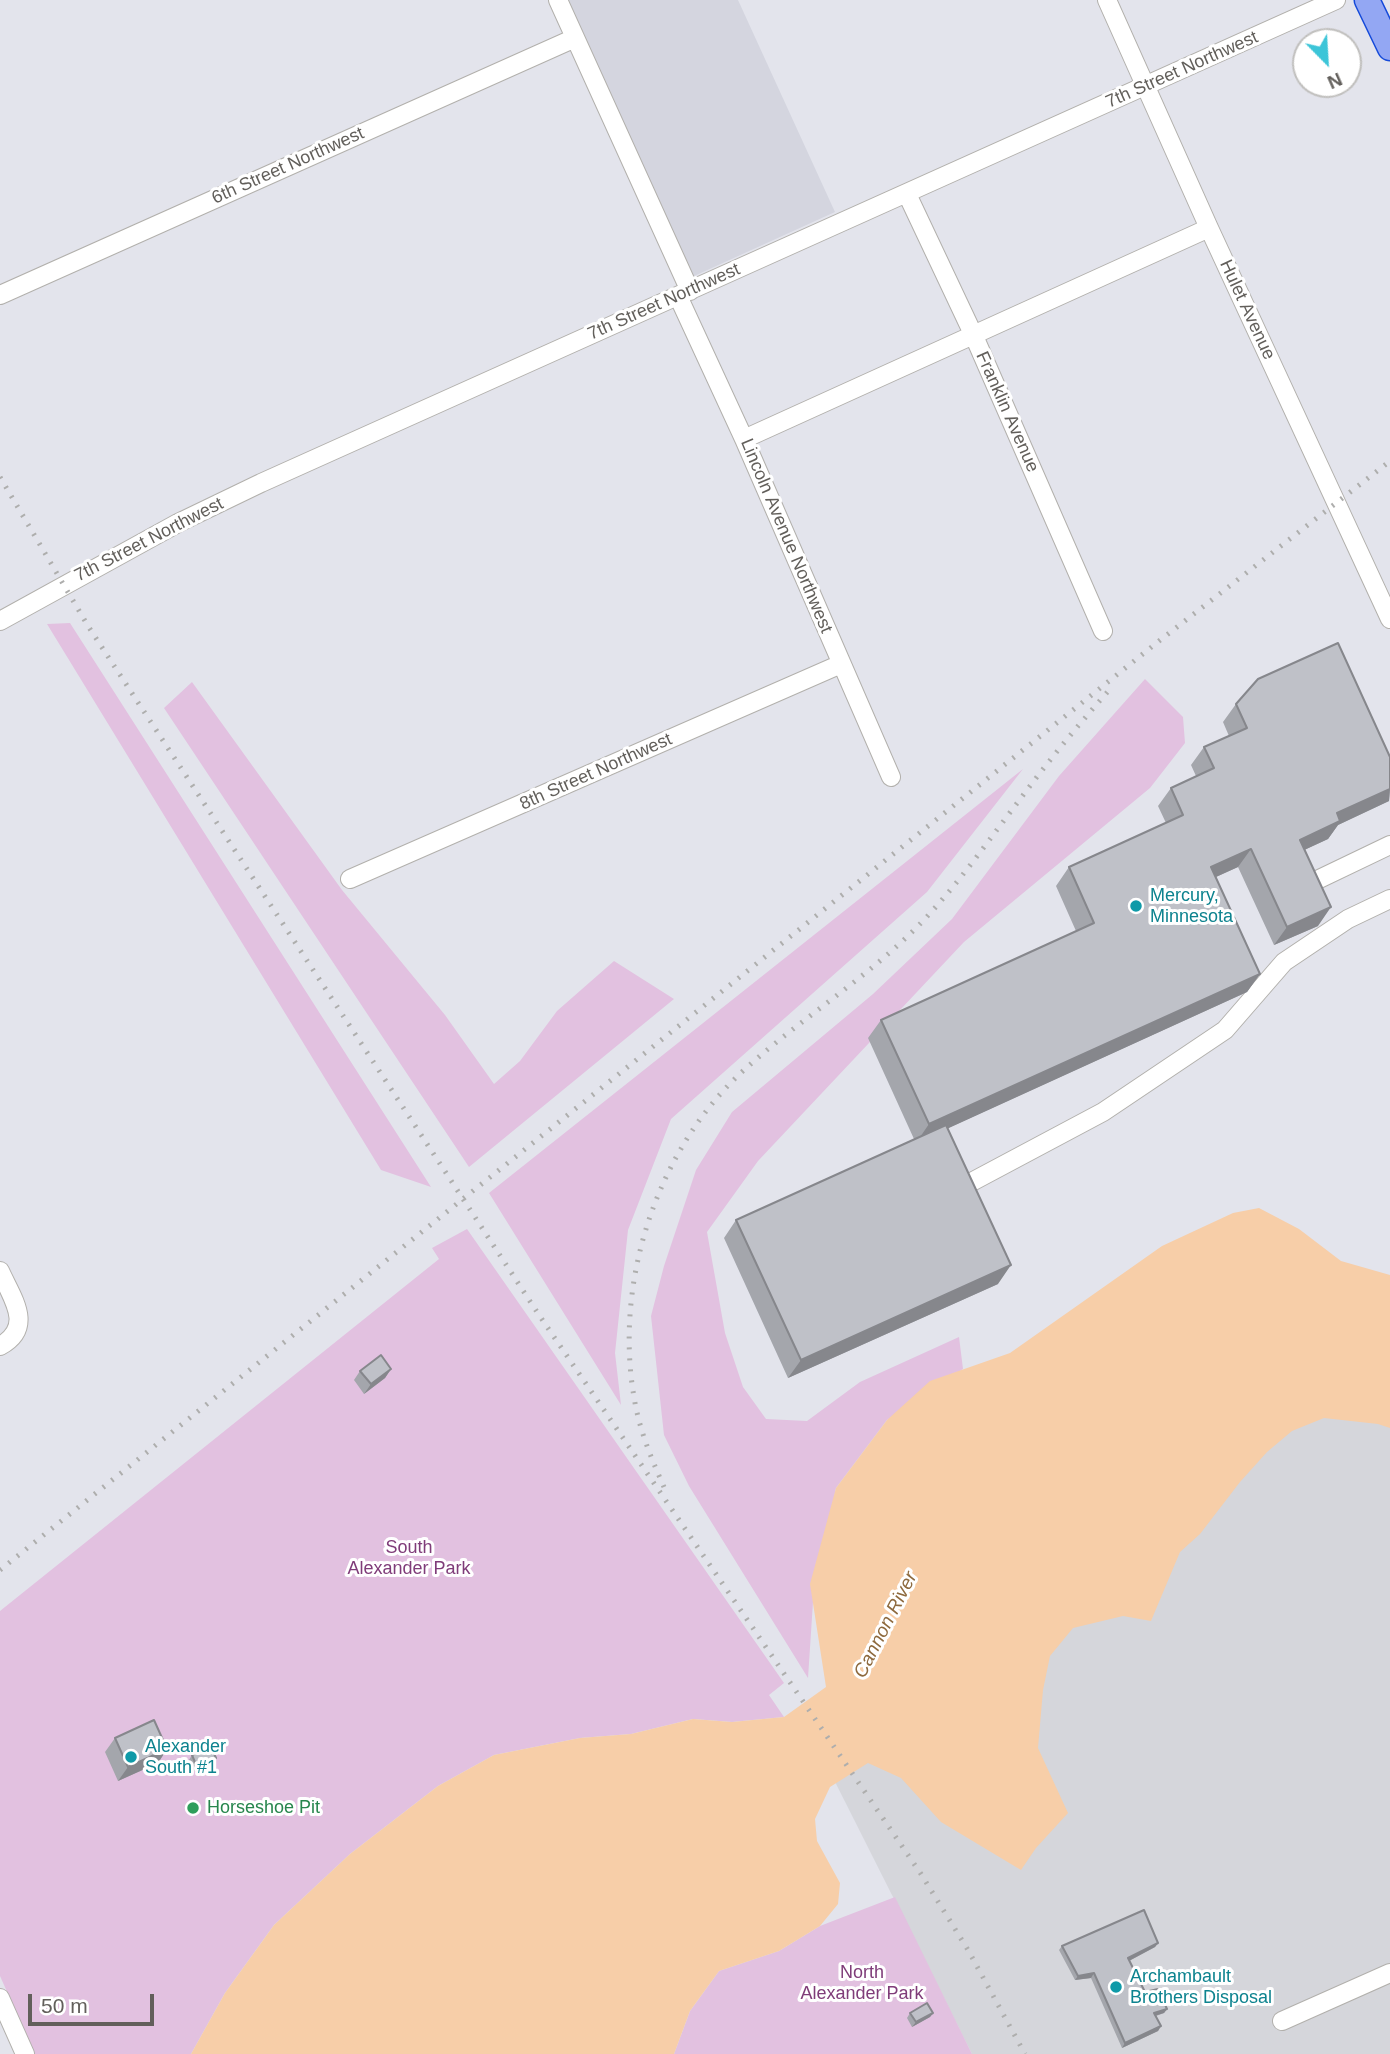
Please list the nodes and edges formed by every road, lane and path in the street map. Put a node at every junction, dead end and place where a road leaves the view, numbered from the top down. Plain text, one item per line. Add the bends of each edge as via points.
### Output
1 (558, 0) edge
2 (1107, 0) edge
3 (1336, 0) edge
4 (1367, 0) edge
5 (575, 38) junction
6 (1390, 48) edge
7 (1146, 86) junction
8 (907, 194) junction
9 (1209, 228) junction
10 (684, 294) junction
11 (0, 295) edge
12 (975, 336) junction
13 (744, 439) junction
14 (1390, 619) edge
15 (0, 621) edge
16 (1103, 631) dead end
17 (841, 664) junction
18 (891, 777) dead end
19 (1390, 845) edge
20 (350, 879) dead end
21 (1315, 881) edge
22 (1390, 899) edge
23 (964, 1186) edge
24 (0, 1271) edge
25 (0, 1346) edge
26 (1390, 1973) edge
27 (0, 1998) edge
28 (1282, 2021) dead end
29 (25, 2054) edge

1 - 5 street, Lincoln Avenue Northwest
2 - 7 street, Hulet Avenue
3 - 7 street, 7th Street Northwest
4 - 6 highway
5 - 10 street, Lincoln Avenue Northwest
5 - 11 street, 6th Street Northwest
7 - 8 street, 7th Street Northwest
7 - 9 street, Hulet Avenue
8 - 10 street, 7th Street Northwest
8 - 12 street, Franklin Avenue
9 - 12 street
9 - 14 street, Hulet Avenue
10 - 13 street, Lincoln Avenue Northwest
10 - 15 street, 7th Street Northwest via 190,517
12 - 13 street
12 - 16 street, Franklin Avenue
13 - 17 street, Lincoln Avenue Northwest
17 - 18 street, Lincoln Avenue Northwest
17 - 20 street, 8th Street Northwest
19 - 21 street
22 - 23 street via 1348,919 1284,962 1225,1030 1103,1112
24 - 25 street via 19,1314 19,1326
26 - 28 street
27 - 29 street

